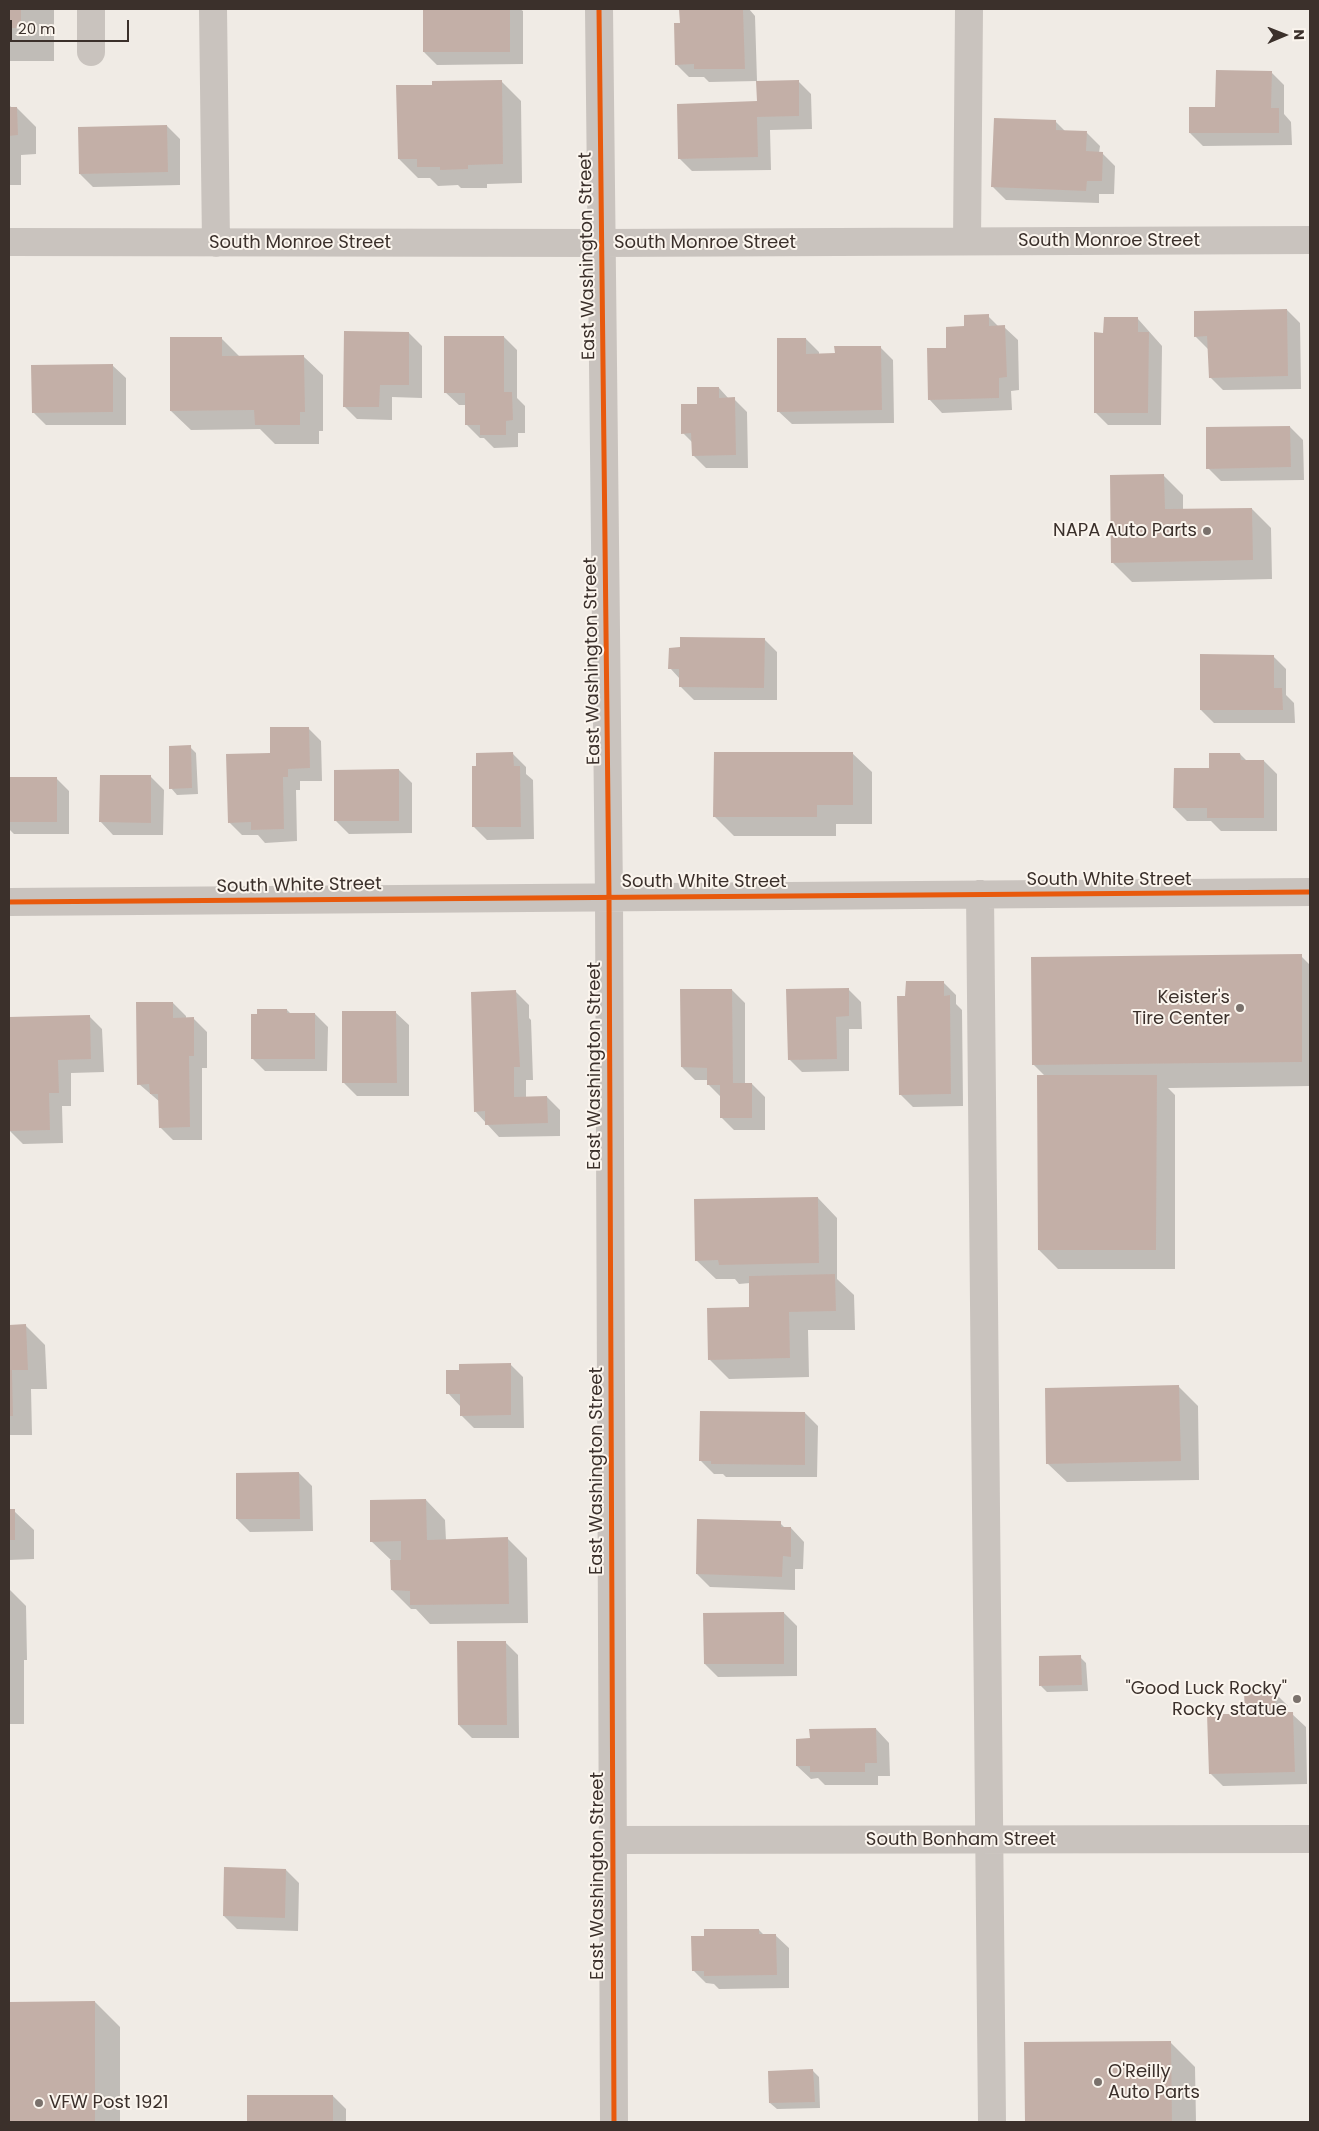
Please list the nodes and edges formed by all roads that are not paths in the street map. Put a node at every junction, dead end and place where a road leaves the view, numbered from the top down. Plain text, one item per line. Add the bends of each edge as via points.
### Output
1 (91, 9) edge
2 (213, 9) edge
3 (599, 9) edge
4 (969, 9) edge
5 (91, 52) dead end
6 (1310, 240) edge
7 (967, 241) junction
8 (9, 242) edge
9 (216, 243) junction
10 (602, 243) junction
11 (1310, 892) edge
12 (980, 894) junction
13 (609, 897) junction
14 (9, 902) edge
15 (611, 1840) junction
16 (989, 1840) junction
17 (1310, 1840) edge
18 (614, 2122) edge
19 (992, 2122) edge

1 - 5 street
2 - 9 street
3 - 10 street, East Washington Street
4 - 7 street
6 - 7 street, South Monroe Street
7 - 10 street, South Monroe Street
8 - 9 street, South Monroe Street
9 - 10 street, South Monroe Street
10 - 13 street, East Washington Street
11 - 12 street, South White Street
12 - 13 street, South White Street
12 - 16 street
13 - 14 street, South White Street
13 - 15 street, East Washington Street
15 - 16 street, South Bonham Street
15 - 18 street, East Washington Street
16 - 17 street, South Bonham Street
16 - 19 street

